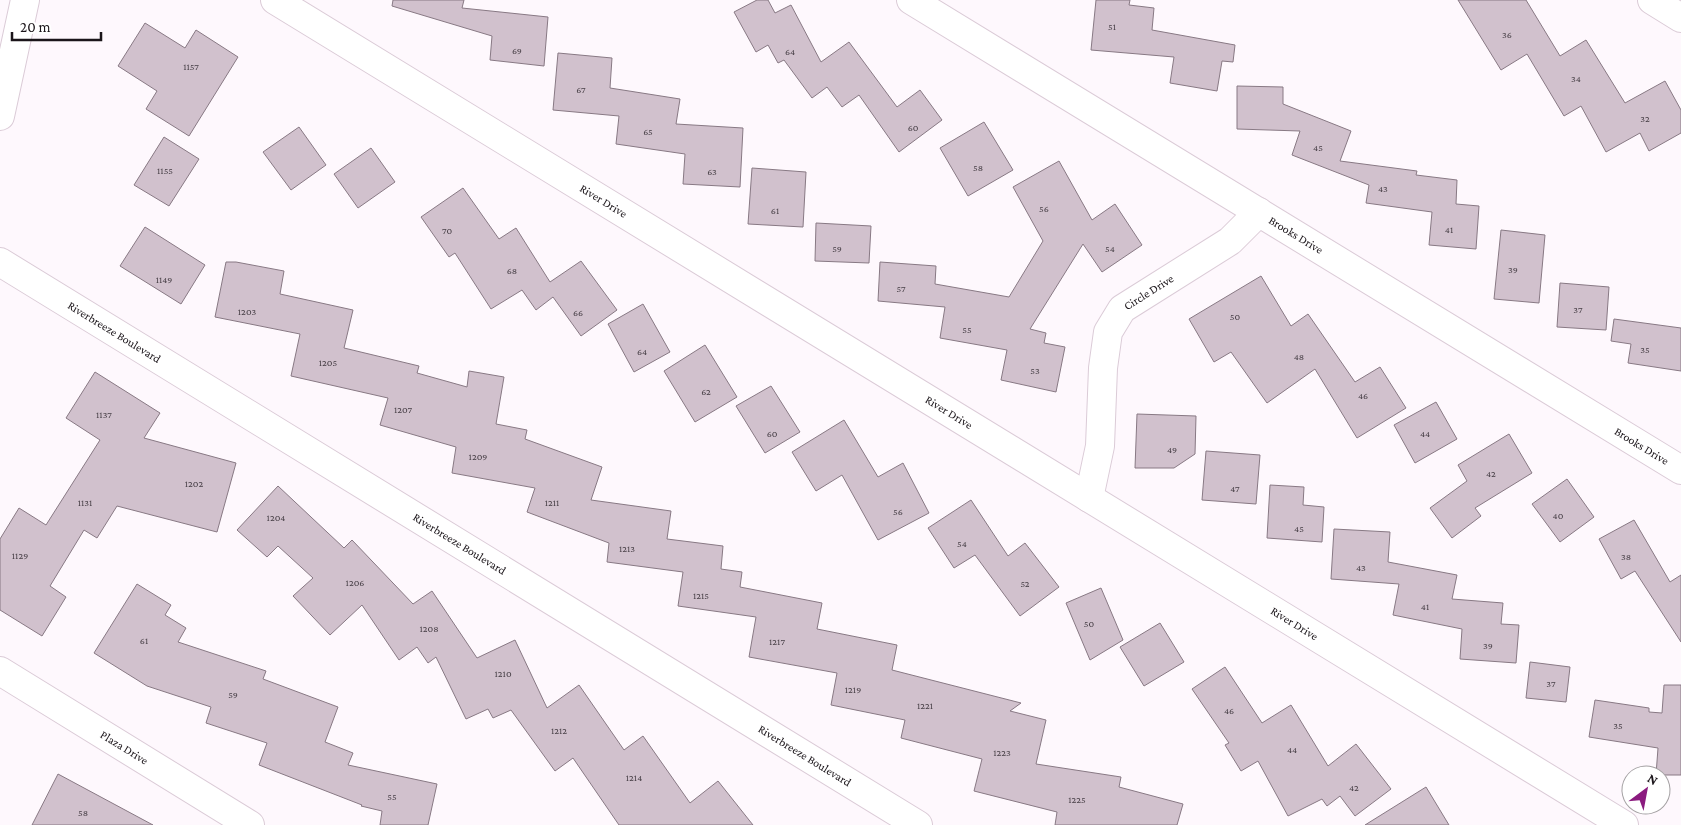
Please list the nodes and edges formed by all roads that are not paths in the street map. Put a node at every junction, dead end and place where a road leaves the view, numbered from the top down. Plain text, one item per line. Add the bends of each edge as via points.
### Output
1 (25, 0) edge
2 (275, 0) edge
3 (911, 0) edge
4 (1652, 0) edge
5 (1681, 18) edge
6 (0, 116) edge
7 (1259, 212) junction
8 (0, 262) edge
9 (1681, 470) edge
10 (1089, 498) junction
11 (0, 671) edge
12 (250, 825) edge
13 (918, 825) edge
14 (1624, 825) edge

1 - 6 street
2 - 10 street, River Drive
3 - 7 street, Brooks Drive
4 - 5 street
7 - 9 street, Brooks Drive
7 - 10 street, Circle Drive via 1230,241 1122,309 1108,332 1100,446
8 - 13 street, Riverbreeze Boulevard
10 - 14 street, River Drive
11 - 12 street, Plaza Drive

